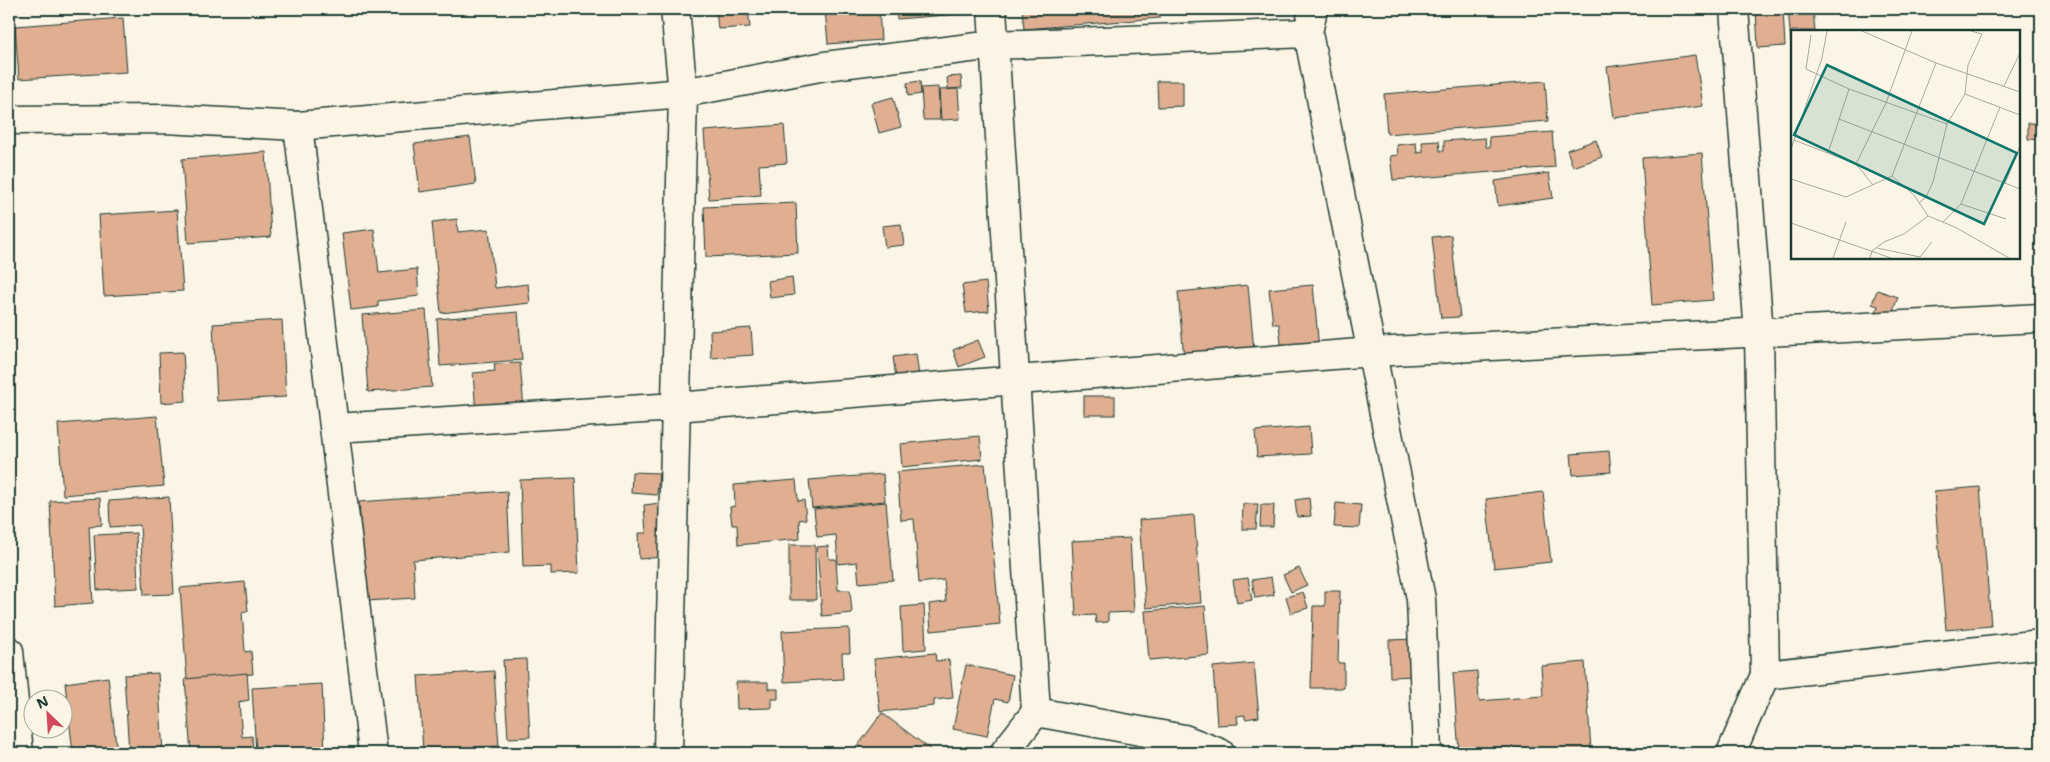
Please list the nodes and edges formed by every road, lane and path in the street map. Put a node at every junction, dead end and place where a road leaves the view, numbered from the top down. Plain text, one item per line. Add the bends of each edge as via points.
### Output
1 (676, 9) edge
2 (992, 9) edge
3 (1734, 9) edge
4 (1310, 21) edge
5 (994, 45) junction
6 (683, 93) junction
7 (9, 120) edge
8 (298, 126) junction
9 (2041, 318) edge
10 (1759, 333) junction
11 (1372, 352) junction
12 (1015, 380) junction
13 (676, 407) junction
14 (334, 428) junction
15 (2041, 644) edge
16 (9, 651) edge
17 (1765, 675) junction
18 (1036, 712) junction
19 (20, 753) edge
20 (373, 753) edge
21 (668, 753) edge
22 (1004, 753) edge
23 (1220, 753) edge
24 (1427, 753) edge
25 (1731, 753) edge

1 - 6 street
2 - 5 street
3 - 10 street
4 - 5 street
4 - 11 street
5 - 6 street via 825,66
5 - 12 street
6 - 8 street
6 - 13 street
7 - 8 street via 165,119
8 - 14 street
9 - 10 street
10 - 11 street
10 - 17 street
11 - 12 street
11 - 24 street via 1421,599
12 - 13 street
12 - 18 street
13 - 14 street
13 - 21 street
14 - 20 street
15 - 17 street
16 - 19 street
17 - 25 street
18 - 22 street
18 - 23 street via 1184,739

